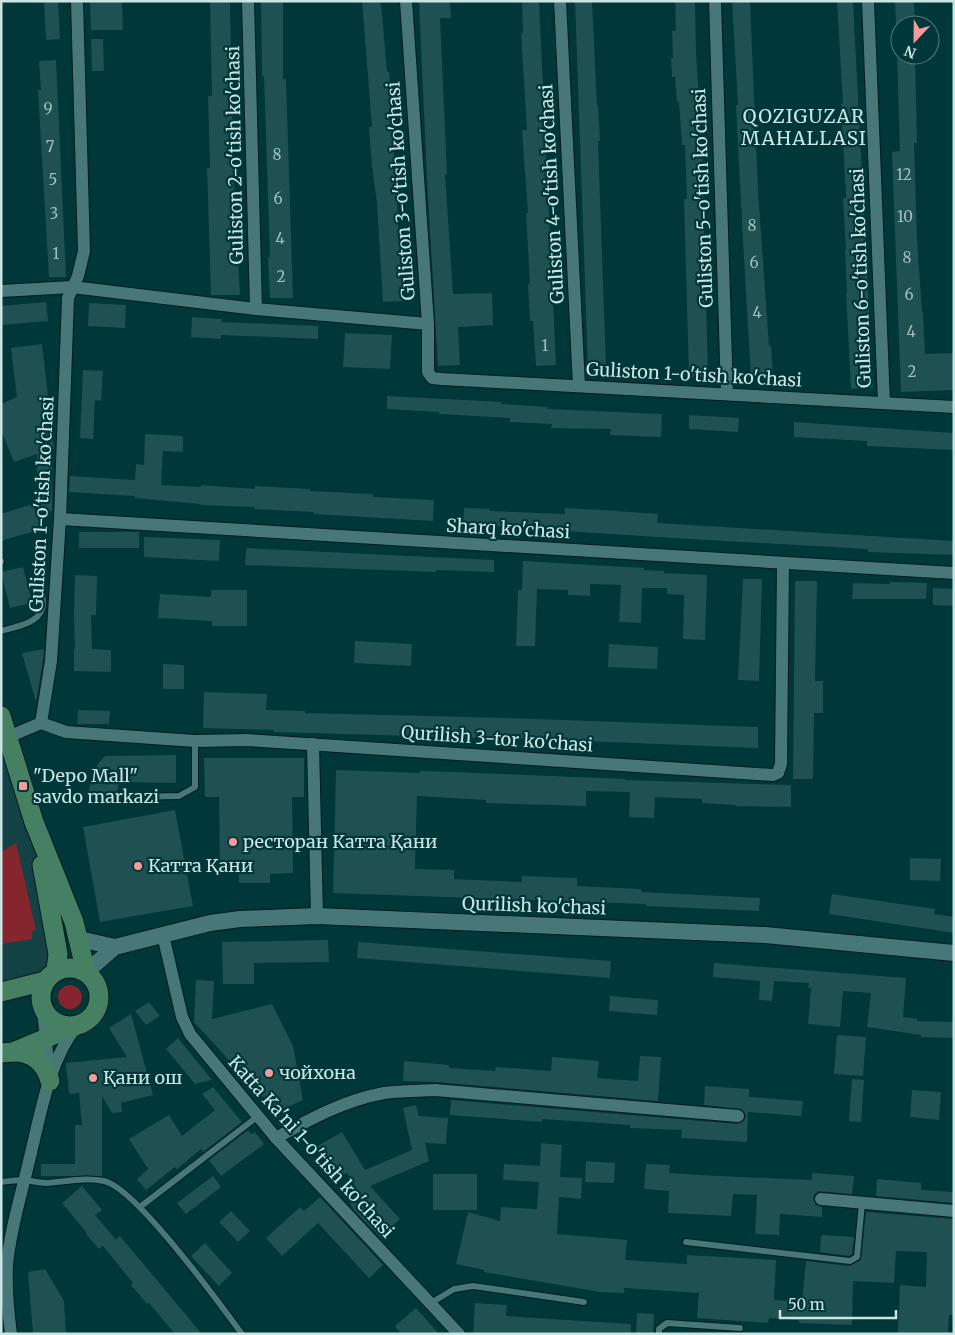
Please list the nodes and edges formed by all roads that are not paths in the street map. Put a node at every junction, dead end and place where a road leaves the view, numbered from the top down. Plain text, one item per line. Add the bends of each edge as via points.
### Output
1 (77, 1) edge
2 (248, 1) edge
3 (406, 1) edge
4 (560, 1) edge
5 (715, 1) edge
6 (868, 1) edge
7 (72, 287) junction
8 (1, 291) edge
9 (256, 309) junction
10 (428, 324) junction
11 (432, 378) joint
12 (579, 386) junction
13 (727, 394) junction
14 (884, 403) junction
15 (954, 407) edge
16 (60, 519) junction
17 (784, 563) junction
18 (954, 573) edge
19 (40, 582) dead end
20 (1, 631) edge
21 (1, 716) edge
22 (41, 723) junction
23 (8, 737) junction
24 (195, 741) junction
25 (313, 744) junction
26 (132, 797) dead end
27 (34, 822) junction
28 (317, 916) junction
29 (163, 935) junction
30 (79, 939) junction
31 (115, 947) junction
32 (954, 953) edge
33 (86, 972) junction
34 (50, 976) junction
35 (1, 992) edge
36 (43, 1010) junction
37 (78, 1025) junction
38 (46, 1038) junction
39 (7, 1052) edge
40 (50, 1080) junction
41 (738, 1116) dead end
42 (257, 1117) junction
43 (276, 1138) junction
44 (24, 1180) junction
45 (1, 1182) edge
46 (821, 1199) dead end
47 (862, 1203) junction
48 (140, 1207) junction
49 (954, 1211) edge
50 (686, 1242) dead end
51 (4, 1263) edge
52 (584, 1302) dead end
53 (431, 1304) junction
54 (740, 1328) dead end
55 (11, 1334) edge
56 (242, 1334) edge
57 (459, 1334) edge
58 (659, 1334) edge

1 - 7 street, Guliston 1-o'tish ko'chasi via 84,251
2 - 9 street, Guliston 2-o'tish ko'chasi
3 - 10 street, Guliston 3-o'tish ko'chasi
4 - 12 street, Guliston 4-o'tish ko'chasi
5 - 13 street, Guliston 5-o'tish ko'chasi
6 - 14 street, Guliston 6-o'tish ko'chasi
7 - 8 street
7 - 9 street
7 - 16 street, Guliston 1-o'tish ko'chasi via 68,298
9 - 10 street
10 - 11 street, Guliston 3-o'tish ko'chasi via 428,372
11 - 12 street, Guliston 1-o'tish ko'chasi
12 - 13 street, Guliston 1-o'tish ko'chasi
13 - 14 street, Guliston 1-o'tish ko'chasi
14 - 15 street, Guliston 1-o'tish ko'chasi
16 - 17 street, Sharq ko'chasi
16 - 22 street, Guliston 1-o'tish ko'chasi via 51,661
17 - 18 street, Sharq ko'chasi
17 - 25 street, Qurilish 3-tor ko'chasi via 781,764 778,773 773,775
19 - 20 lane via 43,608 36,619
21 - 23 main road
22 - 23 street
22 - 24 street, Qurilish 3-tor ko'chasi via 66,732
23 - 27 main road
24 - 25 street, Qurilish 3-tor ko'chasi
24 - 26 lane via 194,786 179,796
25 - 28 street
27 - 30 main road
27 - 34 main road via 58,954
28 - 29 street, Qurilish ko'chasi via 240,919
28 - 32 street, Qurilish ko'chasi via 765,935
29 - 31 street, Qurilish ko'chasi
29 - 42 street, Katta Ka'ni 1-o'tish ko'chasi via 185,1026
30 - 31 street, Qurilish ko'chasi
30 - 33 main road
31 - 33 street, Qurilish ko'chasi
33 - 34 main road via 73,968
33 - 37 main road via 97,986 99,1000 91,1018
34 - 35 main road
34 - 36 main road via 40,996
36 - 37 main road via 58,1024
36 - 38 street
37 - 38 main road
37 - 40 street via 63,1046
38 - 39 main road
38 - 40 street
39 - 40 main road via 29,1054 37,1059
40 - 44 street
41 - 43 street via 435,1090 384,1093 343,1104
42 - 43 street, Katta Ka'ni 1-o'tish ko'chasi
42 - 48 lane
43 - 53 street, Katta Ka'ni 1-o'tish ko'chasi
44 - 45 lane
44 - 48 lane via 45,1183 87,1179 106,1181
44 - 51 street
46 - 47 street
47 - 49 street
47 - 50 lane via 857,1257 850,1262
48 - 56 lane via 201,1278
51 - 55 street
52 - 53 lane via 473,1286 454,1289
53 - 57 street, Katta Ka'ni 1-o'tish ko'chasi
54 - 58 lane via 667,1323

